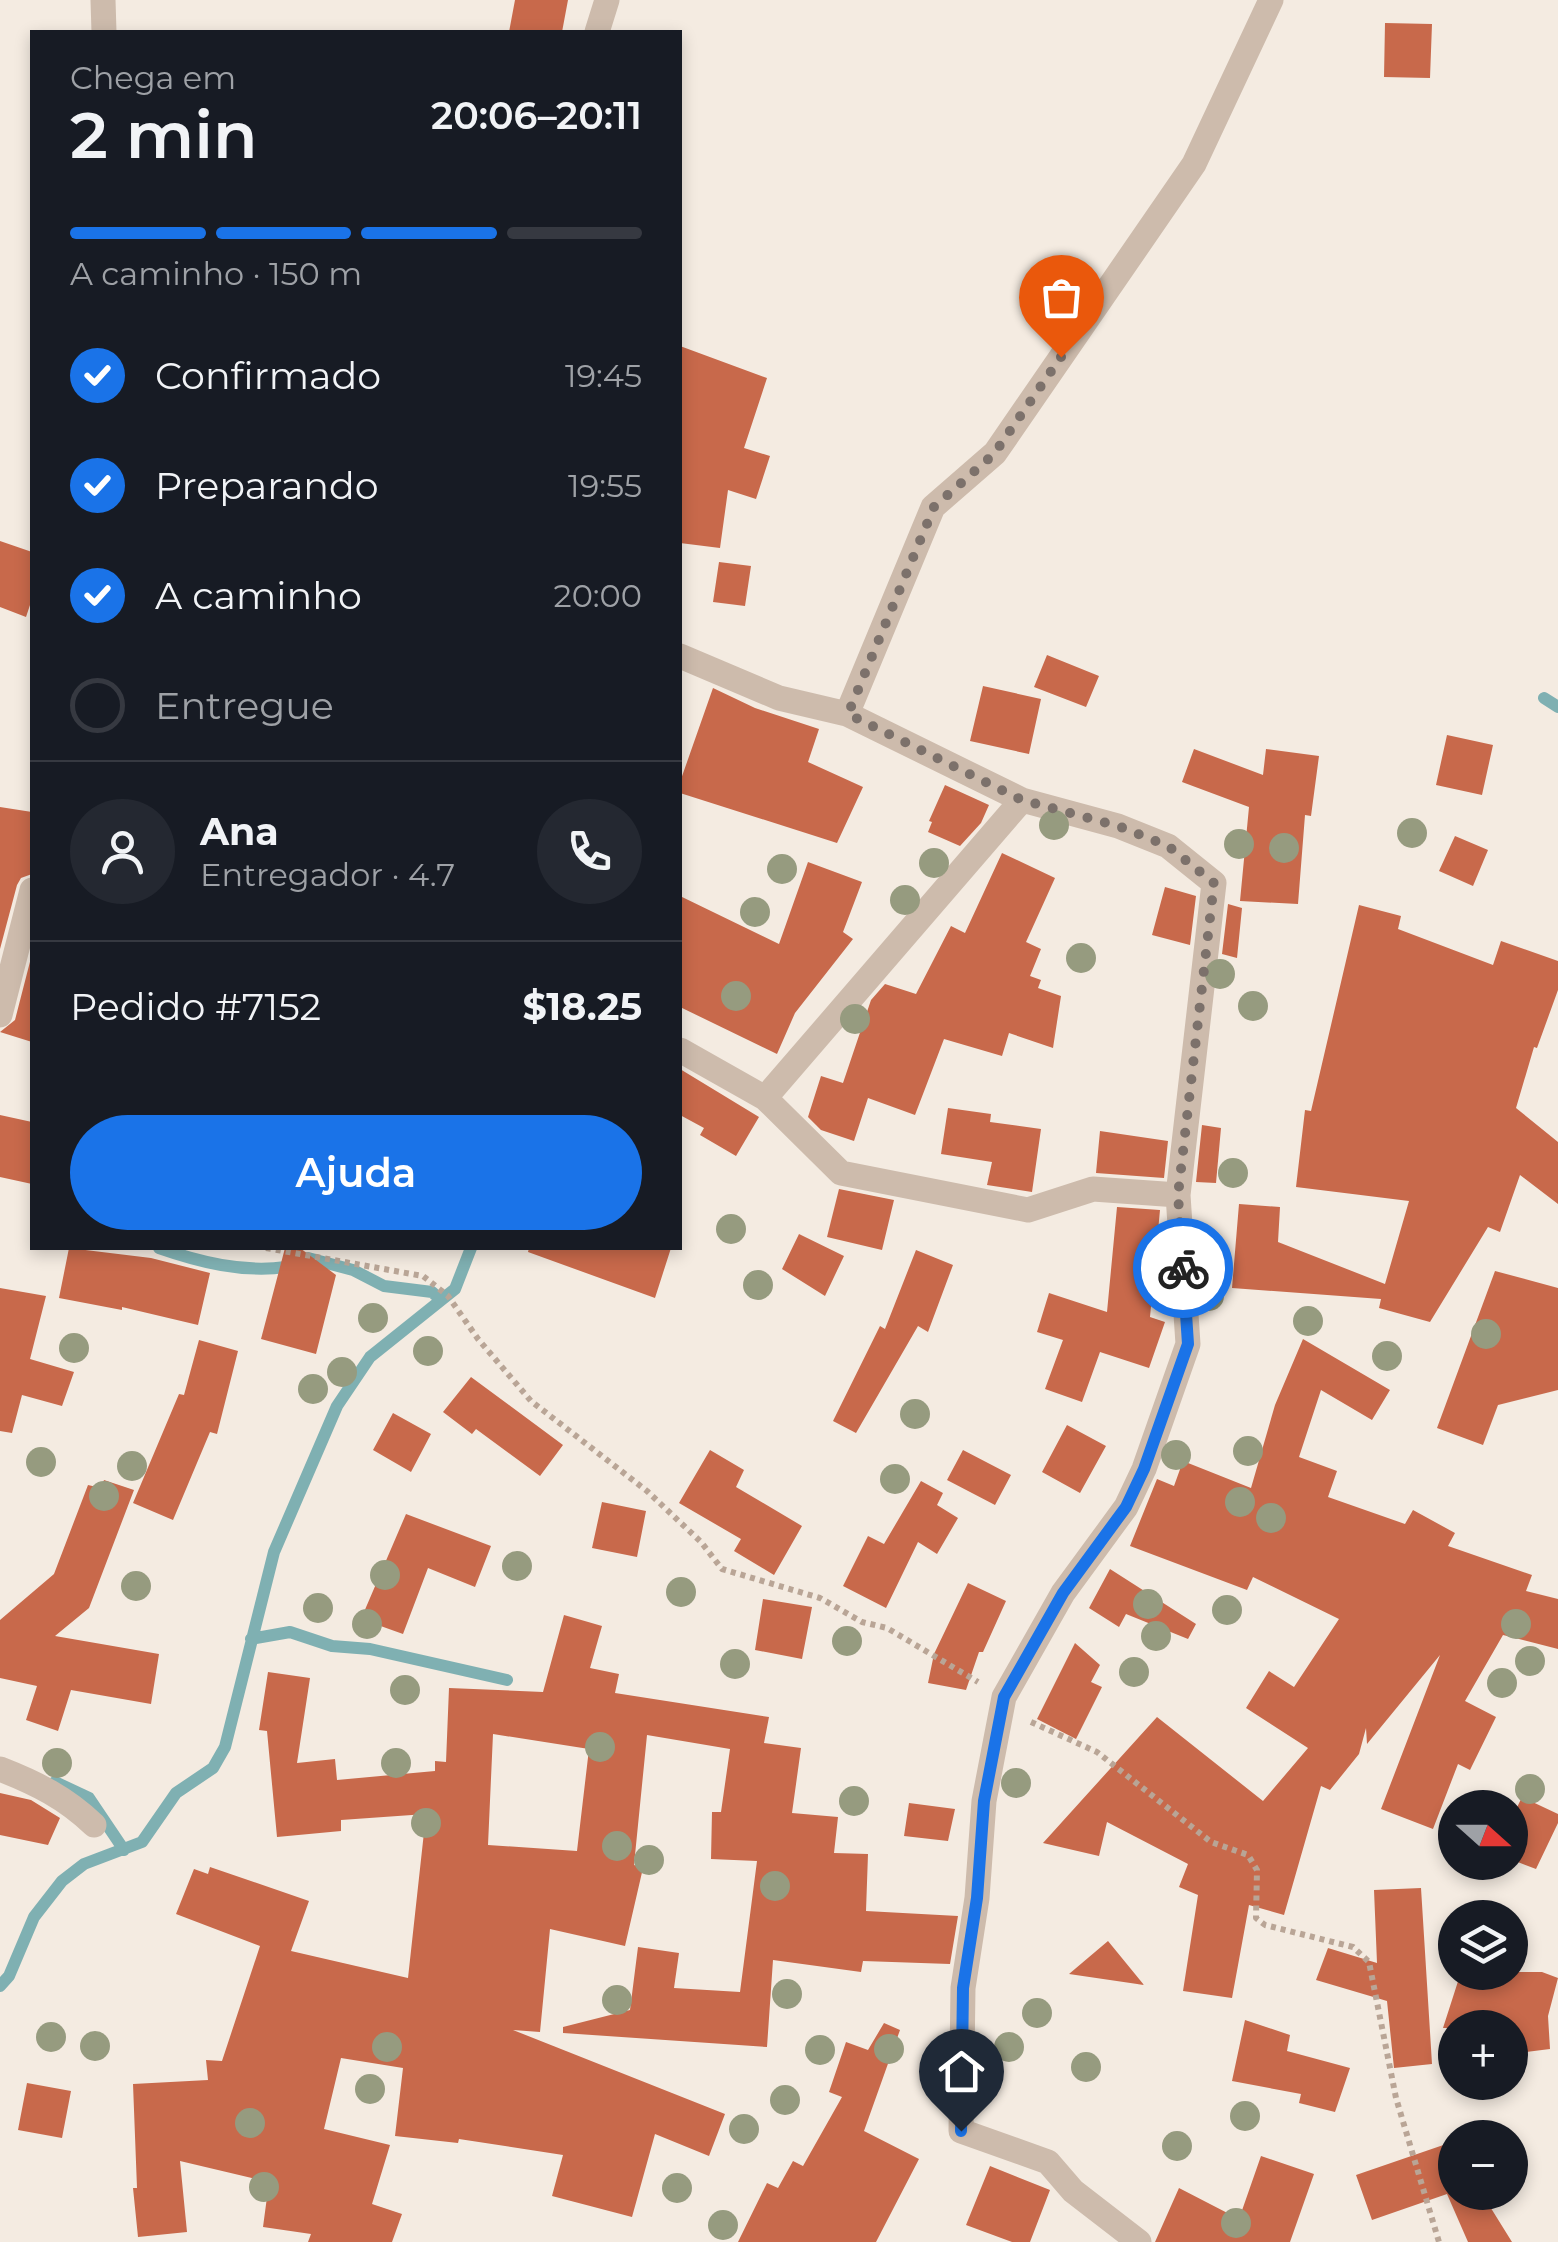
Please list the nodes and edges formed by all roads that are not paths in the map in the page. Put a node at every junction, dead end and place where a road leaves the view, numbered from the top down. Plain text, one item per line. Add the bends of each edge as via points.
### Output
1 (103, 0) edge
2 (607, 0) edge
3 (1271, 0) edge
4 (104, 30) edge
5 (598, 30) edge
6 (682, 657) edge
7 (848, 714) junction
8 (1022, 800) junction
9 (30, 893) edge
10 (12, 922) edge
11 (0, 1015) edge
12 (682, 1051) edge
13 (765, 1098) junction
14 (1178, 1195) junction
15 (0, 1769) edge
16 (94, 1825) dead end
17 (1139, 2242) edge

1 - 4 street
2 - 5 street
3 - 7 street via 1194,164 994,454 934,507
6 - 7 street via 779,698
7 - 8 street
8 - 13 street
8 - 14 street via 1168,846 1214,883
9 - 10 street
10 - 11 street
12 - 13 street
13 - 14 street via 841,1173 1028,1210 1093,1189
14 - 17 street via 1188,1344 1126,1507 1063,1593 1004,1697 984,1801 963,1988 961,2131 1048,2162 1073,2192
15 - 16 street via 40,1785

